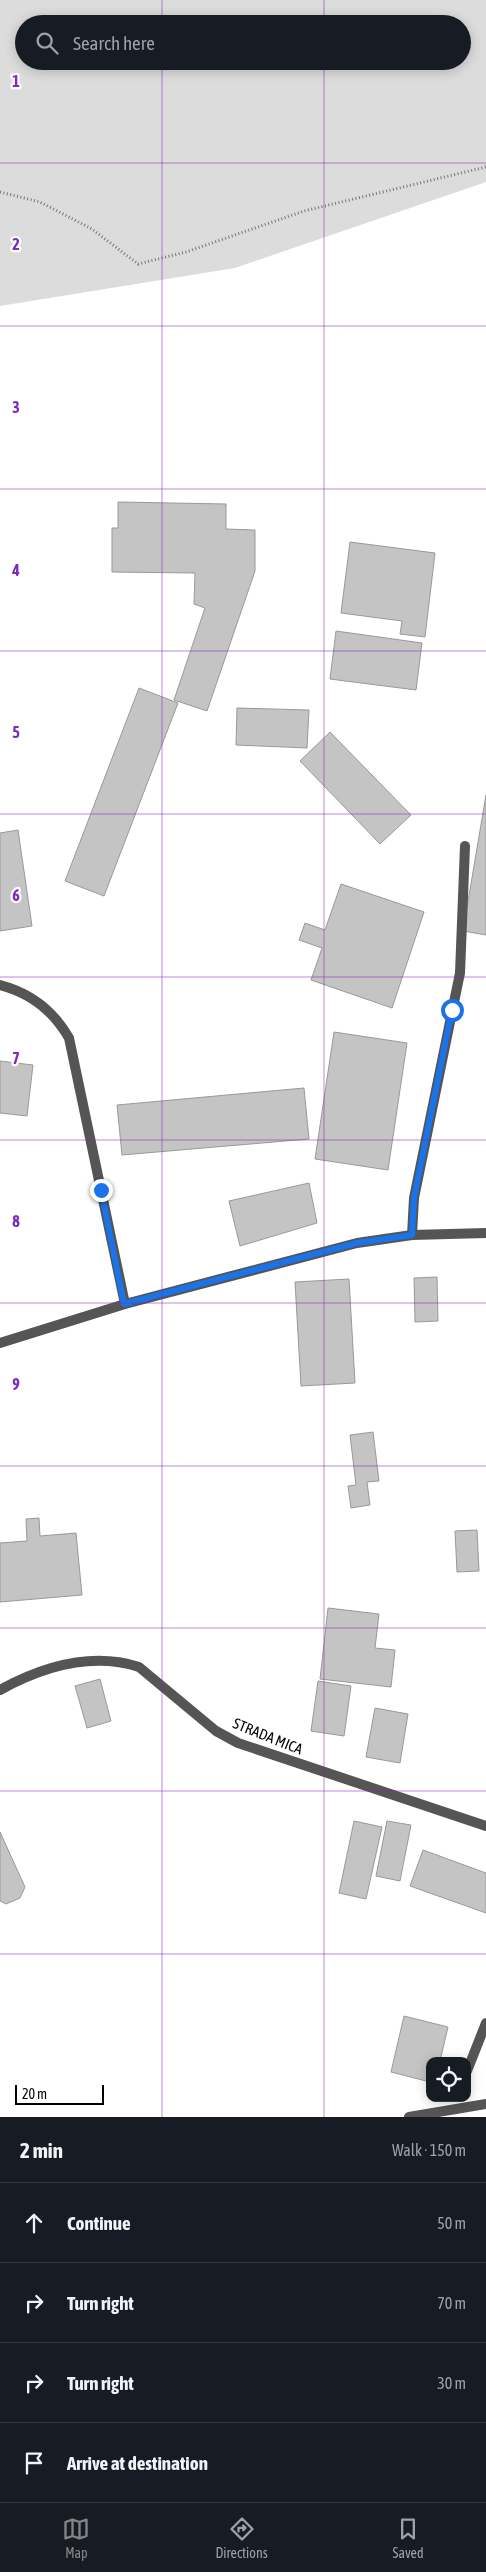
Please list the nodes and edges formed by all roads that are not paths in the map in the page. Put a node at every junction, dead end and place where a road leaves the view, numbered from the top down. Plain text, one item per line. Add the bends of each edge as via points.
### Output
1 (465, 846) dead end
2 (0, 985) edge
3 (486, 1233) edge
4 (412, 1235) junction
5 (124, 1304) junction
6 (0, 1343) edge
7 (0, 1690) edge
8 (486, 1826) edge
9 (486, 2023) edge
10 (471, 2061) edge
11 (454, 2102) edge
12 (486, 2104) edge
13 (451, 2110) junction
14 (409, 2117) edge

1 - 4 street via 460,973 414,1198
2 - 5 street via 33,998 61,1024 69,1038
3 - 4 street
4 - 5 street via 357,1243
5 - 6 street
7 - 8 street, STRADA MICA via 18,1680 72,1662 123,1662 139,1667 216,1731 238,1743
9 - 10 street
11 - 13 street
12 - 13 street
13 - 14 street

